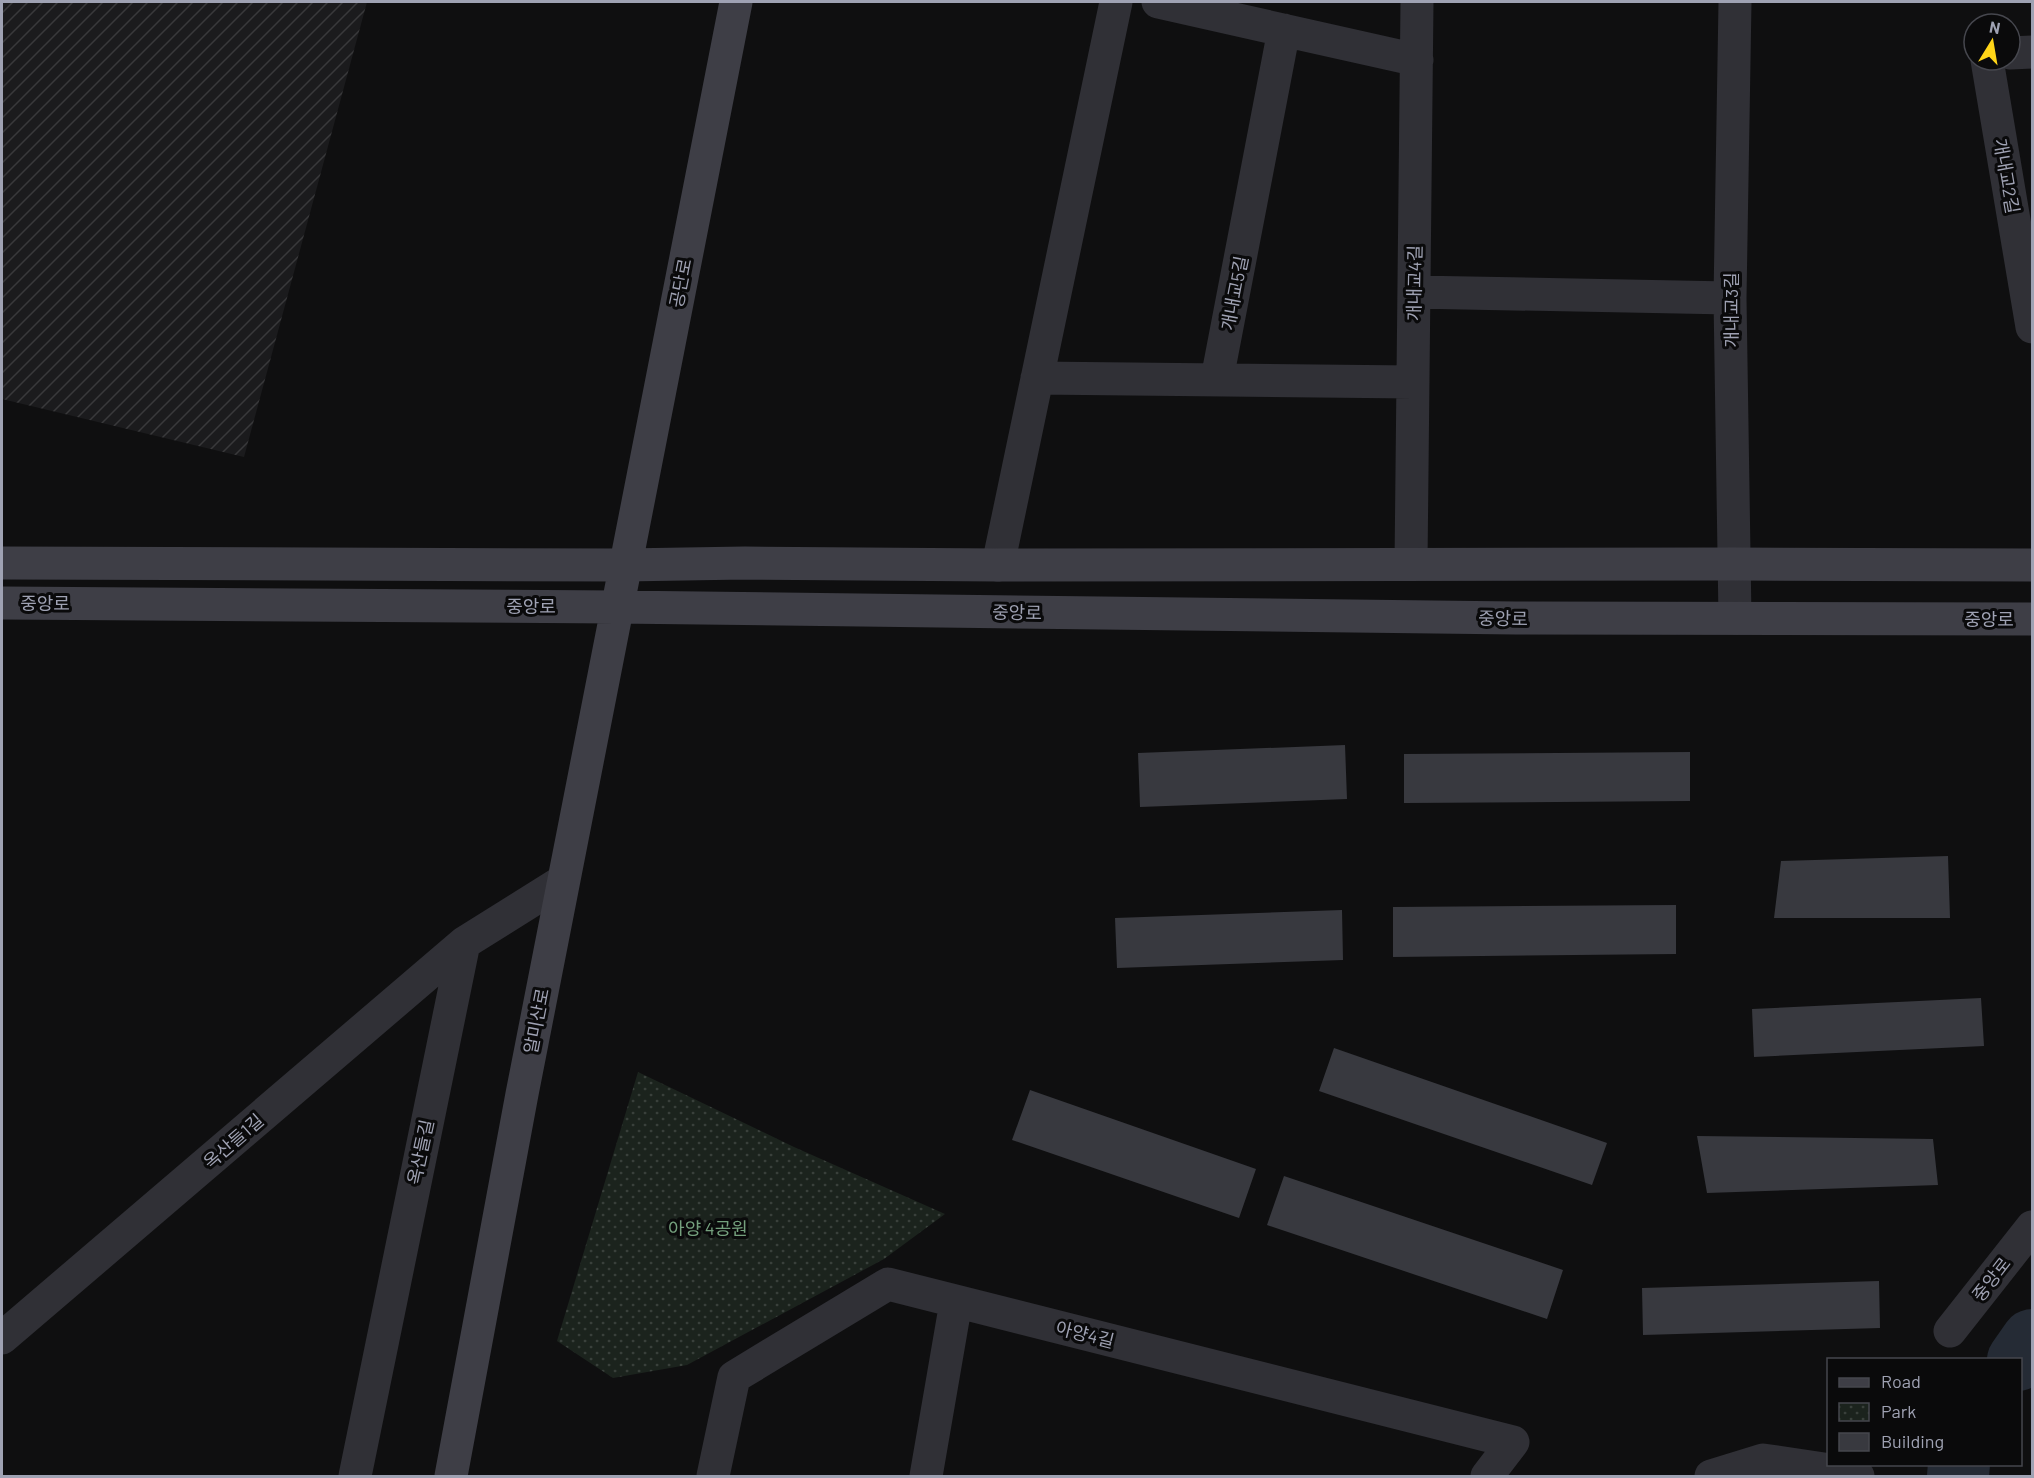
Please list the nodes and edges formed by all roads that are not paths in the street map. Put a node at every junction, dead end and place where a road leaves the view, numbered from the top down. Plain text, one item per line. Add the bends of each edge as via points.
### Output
1 (736, 2) edge
2 (1116, 2) edge
3 (1158, 2) edge
4 (1417, 2) edge
5 (1735, 2) edge
6 (1284, 30) junction
7 (1417, 60) junction
8 (1989, 72) edge
9 (1414, 292) junction
10 (1730, 298) junction
11 (2032, 327) edge
12 (1037, 378) junction
13 (1217, 379) junction
14 (1413, 382) junction
15 (2, 563) edge
16 (1411, 564) junction
17 (1735, 564) junction
18 (624, 565) junction
19 (998, 565) junction
20 (2032, 565) edge
21 (2, 603) edge
22 (616, 607) junction
23 (1735, 618) junction
24 (2032, 619) edge
25 (563, 881) junction
26 (464, 943) junction
27 (2032, 1227) edge
28 (956, 1302) junction
29 (1950, 1331) dead end
30 (2, 1338) edge
31 (1851, 1474) edge
32 (355, 1476) edge
33 (451, 1476) edge
34 (713, 1476) edge
35 (926, 1476) edge
36 (1487, 1476) edge
37 (1711, 1476) edge

1 - 18 main road, 공단로
2 - 12 street
3 - 6 street
4 - 7 street, 개내교4길
5 - 10 street, 개내교3길
6 - 7 street
6 - 13 street, 개내교5길
7 - 9 street, 개내교4길
8 - 11 street, 개내교2길
9 - 10 street
9 - 14 street, 개내교4길
10 - 17 street, 개내교3길
12 - 13 street
12 - 19 street
13 - 14 street
14 - 16 street, 개내교4길
15 - 18 main road
16 - 17 main road
16 - 19 main road
17 - 20 main road
17 - 23 street, 개내교3길
18 - 19 main road
18 - 22 main road, 알미산로
21 - 22 main road, 중앙로
22 - 23 main road, 중앙로
22 - 25 main road, 알미산로
23 - 24 main road, 중앙로
25 - 26 street
25 - 33 main road, 알미산로
26 - 30 street, 옥산들1길
26 - 32 street, 옥산들길
27 - 29 street, 중앙로
28 - 34 street, 아양4길 via 888,1284 734,1377
28 - 35 street
28 - 36 street, 아양4길 via 1513,1442
31 - 37 street via 1763,1460

